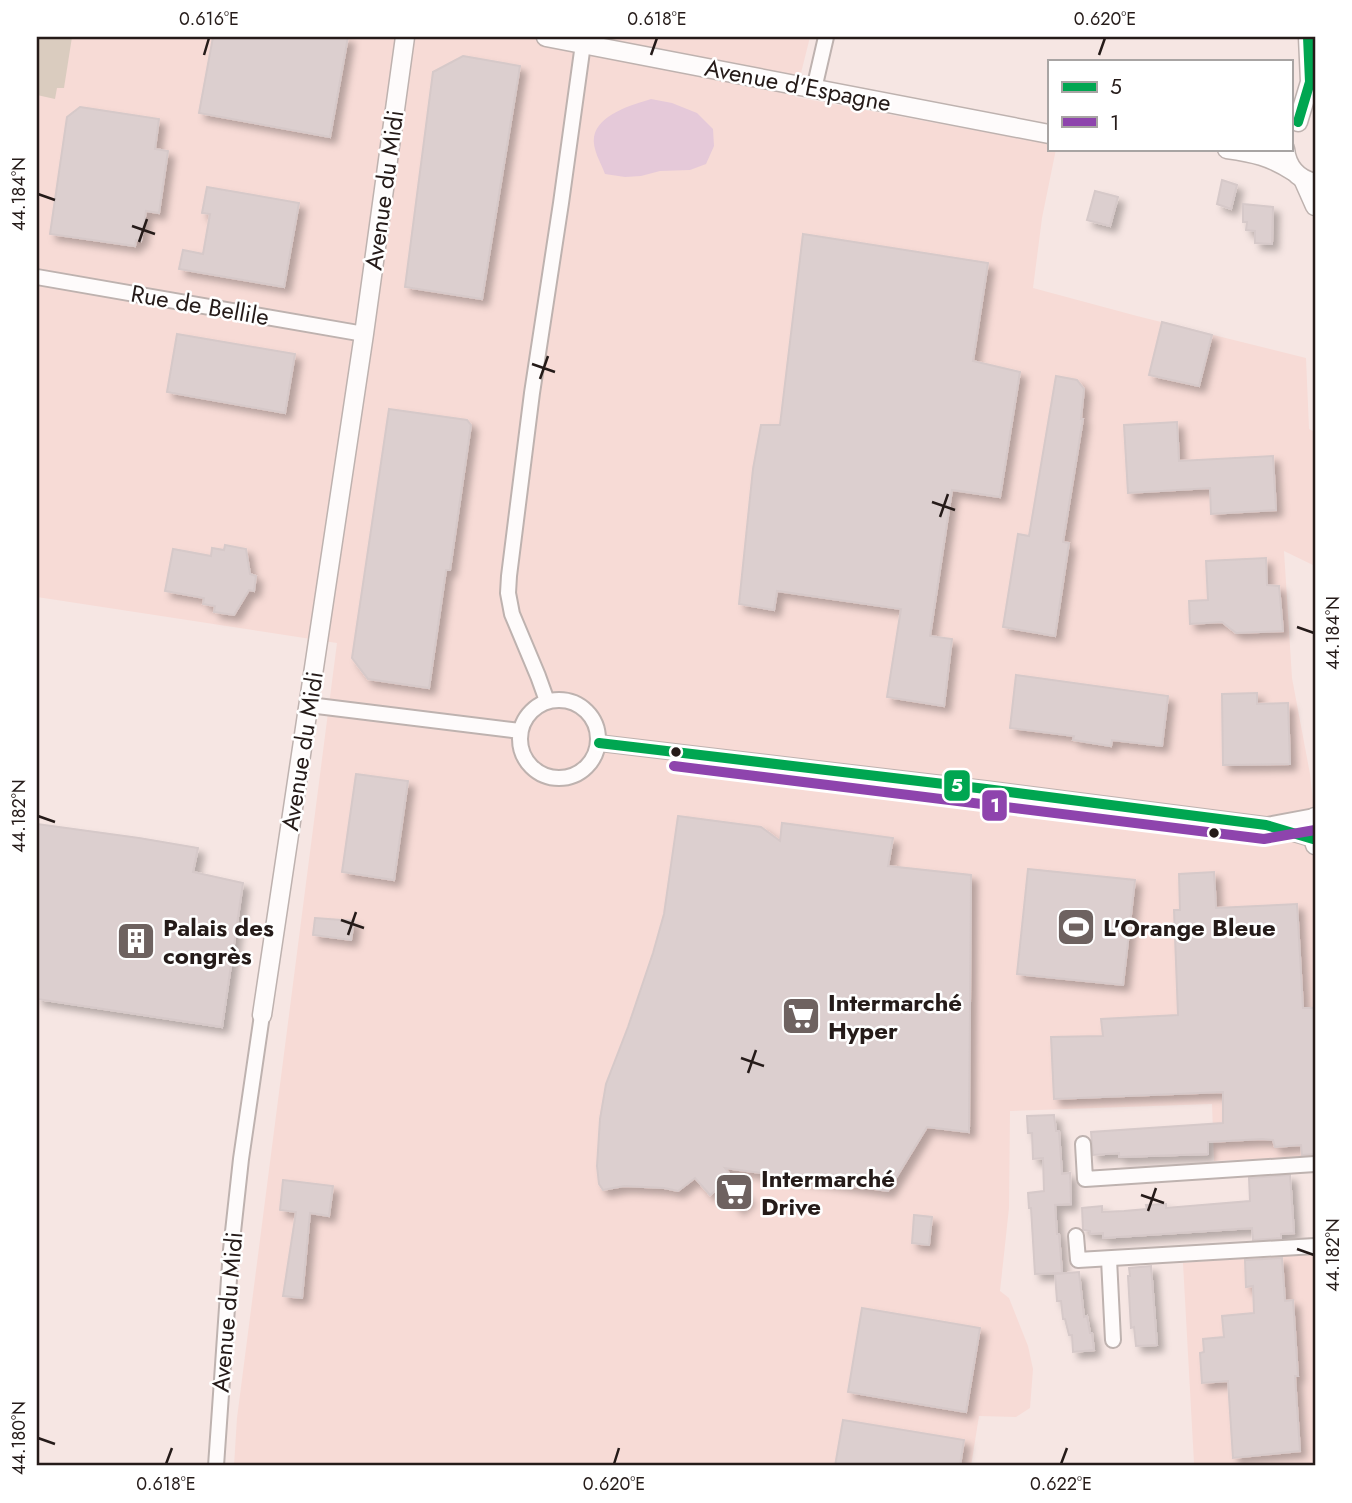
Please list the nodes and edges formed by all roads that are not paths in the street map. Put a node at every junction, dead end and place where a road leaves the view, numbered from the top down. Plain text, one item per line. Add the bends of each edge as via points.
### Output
1 (405, 37) edge
2 (546, 37) edge
3 (826, 37) edge
4 (1308, 37) edge
5 (583, 44) junction
6 (1313, 85) edge
7 (814, 89) junction
8 (1315, 114) edge
9 (1294, 126) edge
10 (1048, 134) edge
11 (1235, 150) edge
12 (1285, 150) edge
13 (1304, 178) edge
14 (1315, 206) edge
15 (37, 277) edge
16 (364, 334) junction
17 (547, 701) junction
18 (309, 705) junction
19 (520, 730) junction
20 (599, 743) junction
21 (1315, 816) edge
22 (1266, 825) junction
23 (1314, 842) edge
24 (262, 1015) joint
25 (1083, 1144) dead end
26 (1315, 1164) edge
27 (1076, 1236) dead end
28 (1315, 1246) edge
29 (1109, 1259) junction
30 (1113, 1339) dead end
31 (216, 1466) edge

1 - 16 street, Avenue du Midi
2 - 5 street, Avenue d'Espagne
3 - 7 street
4 - 6 street
5 - 7 street, Avenue d'Espagne
5 - 17 street via 531,393 508,593
6 - 9 street
7 - 10 street, Avenue d'Espagne
8 - 9 street
11 - 13 street via 1276,160
12 - 13 street via 1288,163
13 - 14 street
15 - 16 street, Rue de Bellile
16 - 18 street, Avenue du Midi
17 - 19 street via 530,712
17 - 20 street via 573,701 584,708 593,718
18 - 19 street
18 - 24 street, Avenue du Midi
19 - 20 street via 527,762 534,770 556,778 580,773 596,755
20 - 22 street
21 - 22 street
21 - 23 street
22 - 23 street
24 - 31 street, Avenue du Midi via 231,1250
25 - 26 street via 1086,1179
27 - 29 street via 1078,1261
28 - 29 street
29 - 30 street

